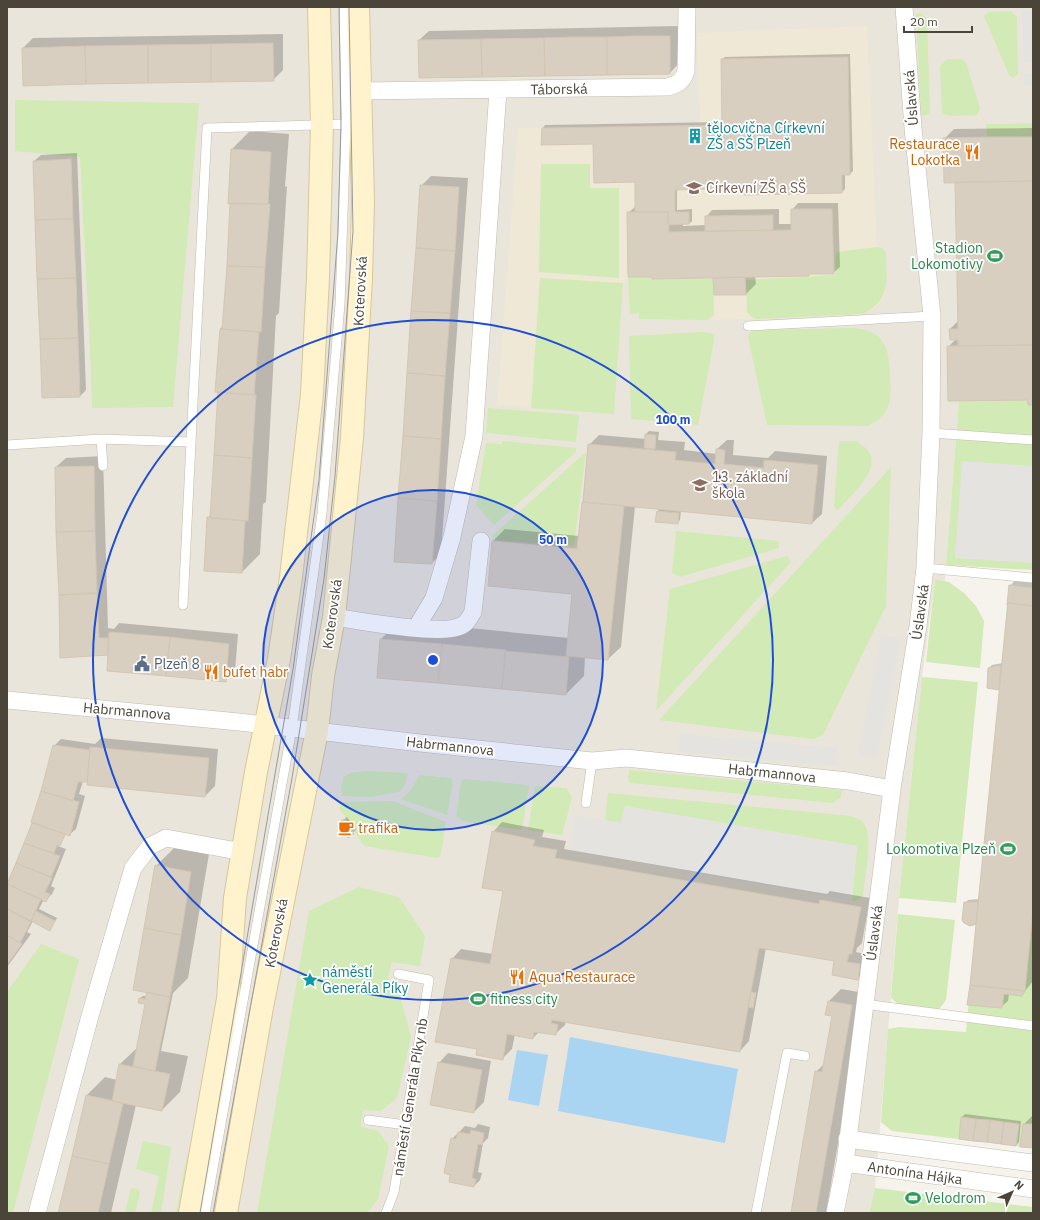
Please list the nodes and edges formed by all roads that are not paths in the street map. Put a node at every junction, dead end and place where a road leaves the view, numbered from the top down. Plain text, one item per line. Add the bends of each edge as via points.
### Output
1 (319, 7) edge
2 (344, 7) edge
3 (358, 7) edge
4 (687, 7) edge
5 (904, 7) edge
6 (498, 90) junction
7 (361, 91) junction
8 (354, 123) junction
9 (322, 125) junction
10 (932, 316) junction
11 (748, 326) dead end
12 (931, 433) junction
13 (101, 439) junction
14 (1033, 440) edge
15 (191, 442) junction
16 (7, 445) edge
17 (103, 466) dead end
18 (481, 541) dead end
19 (925, 568) junction
20 (1033, 578) edge
21 (183, 605) dead end
22 (334, 617) junction
23 (416, 628) junction
24 (7, 700) edge
25 (266, 725) junction
26 (292, 728) junction
27 (317, 731) junction
28 (592, 761) junction
29 (892, 789) junction
30 (586, 803) dead end
31 (243, 852) junction
32 (398, 974) dead end
33 (864, 1004) junction
34 (1033, 1026) edge
35 (805, 1056) dead end
36 (368, 1120) dead end
37 (406, 1126) junction
38 (847, 1139) junction
39 (845, 1163) junction
40 (1033, 1163) edge
41 (1033, 1189) edge
42 (37, 1213) edge
43 (190, 1213) edge
44 (205, 1213) edge
45 (226, 1213) edge
46 (386, 1213) edge
47 (756, 1213) edge
48 (835, 1213) edge

1 - 9 street
2 - 8 lane, Koterovská
3 - 7 street, Koterovská
4 - 6 street, Táborská via 686,72 676,85
5 - 10 street, Úslavská
6 - 7 street, Táborská
6 - 23 street via 474,436 452,537 434,598
7 - 8 street, Koterovská
8 - 9 lane
8 - 22 street, Koterovská via 363,202 361,278 352,438
8 - 26 lane, Koterovská via 326,475
9 - 15 lane via 206,128
9 - 25 street via 312,394 291,577 278,666
10 - 11 lane
10 - 12 street, Úslavská
12 - 14 lane
12 - 19 street, Úslavská
13 - 15 lane
13 - 16 lane
13 - 17 lane
15 - 21 lane
18 - 23 street via 473,612 468,621 450,630
19 - 20 lane
19 - 29 street, Úslavská
22 - 23 street
22 - 27 street, Koterovská via 323,676
24 - 25 street, Habrmannova
25 - 26 street, Habrmannova
25 - 31 street
26 - 27 street, Habrmannova
26 - 44 lane, Koterovská
27 - 28 street, Habrmannova
27 - 45 street, Koterovská via 262,1007
28 - 29 street, Habrmannova via 626,758 848,781
28 - 30 lane
29 - 33 street, Úslavská
31 - 42 street via 166,838 150,846 133,868
31 - 43 street via 235,898 228,999
32 - 37 lane, náměstí Generála Píky nb via 429,980
33 - 34 lane
33 - 38 street, Úslavská
35 - 47 lane via 787,1053
36 - 37 lane
37 - 46 lane, náměstí Generála Píky nb via 394,1192
38 - 39 street, Úslavská
38 - 40 street, Antonína Hájka
39 - 41 street, Antonína Hájka
39 - 48 street, Úslavská

